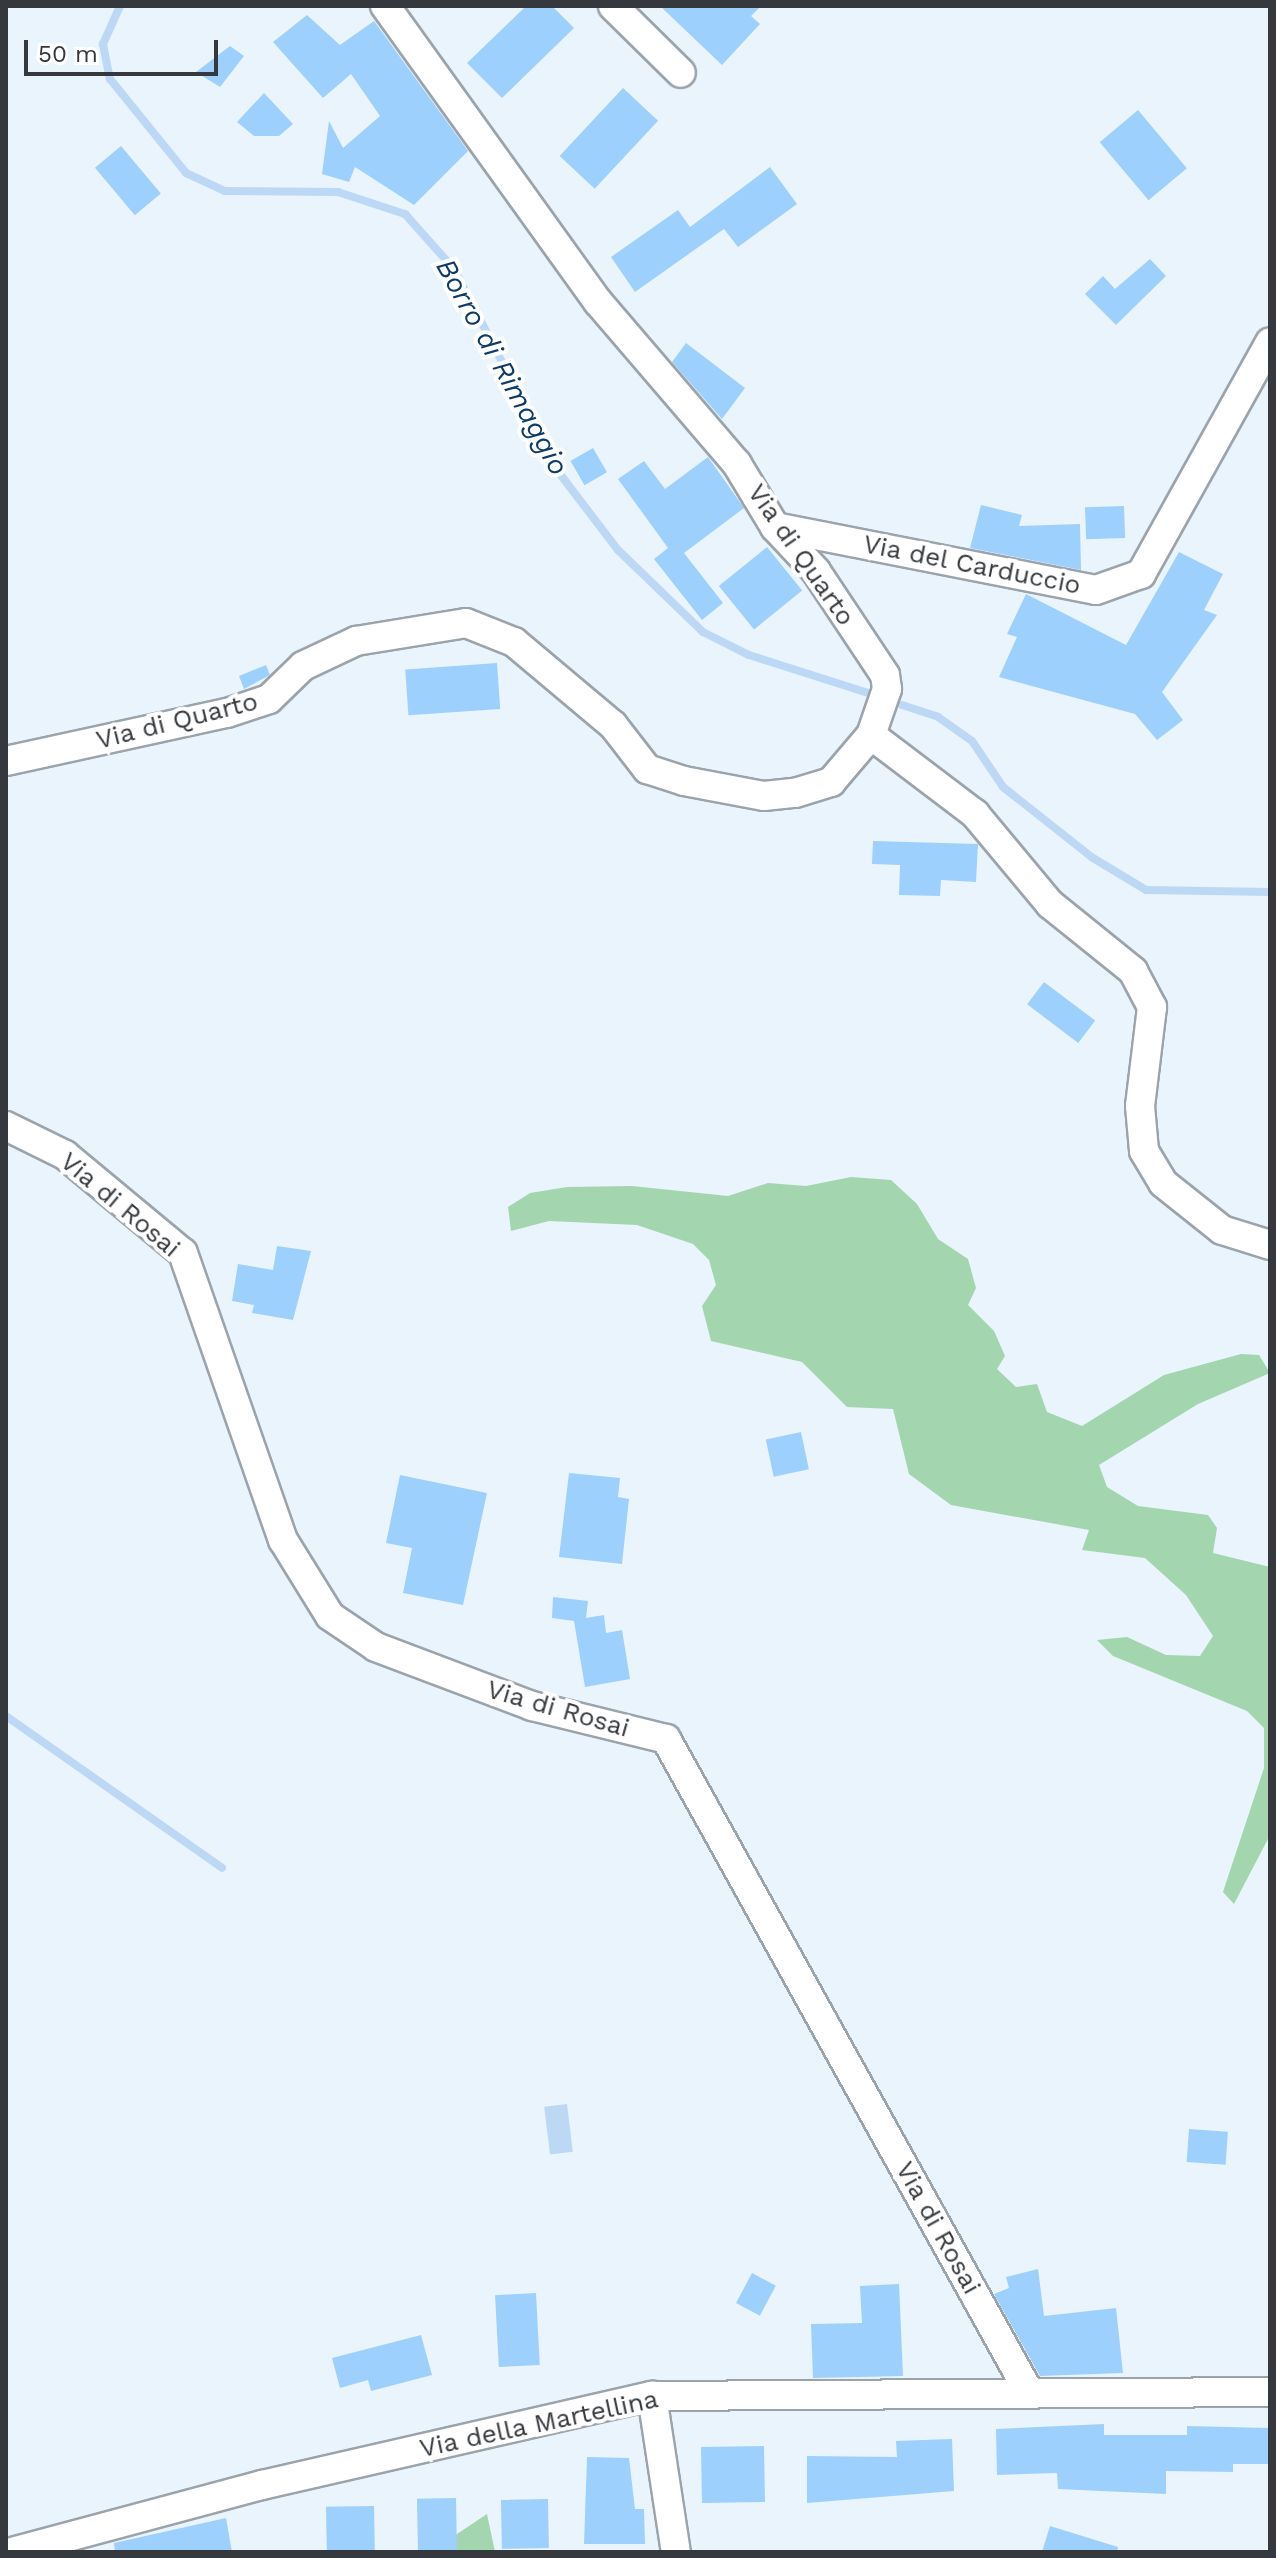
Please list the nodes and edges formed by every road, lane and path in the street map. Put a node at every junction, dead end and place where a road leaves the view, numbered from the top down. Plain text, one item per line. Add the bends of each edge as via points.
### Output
1 (385, 6) edge
2 (613, 6) edge
3 (681, 73) dead end
4 (1270, 342) edge
5 (775, 527) junction
6 (871, 735) junction
7 (6, 761) edge
8 (6, 1126) edge
9 (1270, 1245) edge
10 (1029, 2392) junction
11 (1270, 2392) edge
12 (652, 2396) junction
13 (12, 2552) edge
14 (676, 2552) edge

1 - 5 street, Via di Quarto via 598,302 765,502
2 - 3 street
4 - 5 street, Via del Carduccio via 1141,574 1096,590
5 - 6 street, Via di Quarto via 816,571 885,675 887,689
6 - 7 street, Via di Quarto via 831,782 795,793 764,796 684,781 647,769 613,725 514,642 466,623 356,641 303,666 269,699 227,713
6 - 9 street via 975,814 1050,904 1133,971 1152,1007 1140,1106 1144,1151 1163,1183 1222,1230
8 - 10 street, Via di Rosai via 65,1155 183,1253 283,1540 330,1616 376,1647 532,1706 666,1739
10 - 11 street, Via della Martellina
10 - 12 street, Via della Martellina
12 - 13 street, Via della Martellina via 262,2485
12 - 14 street

